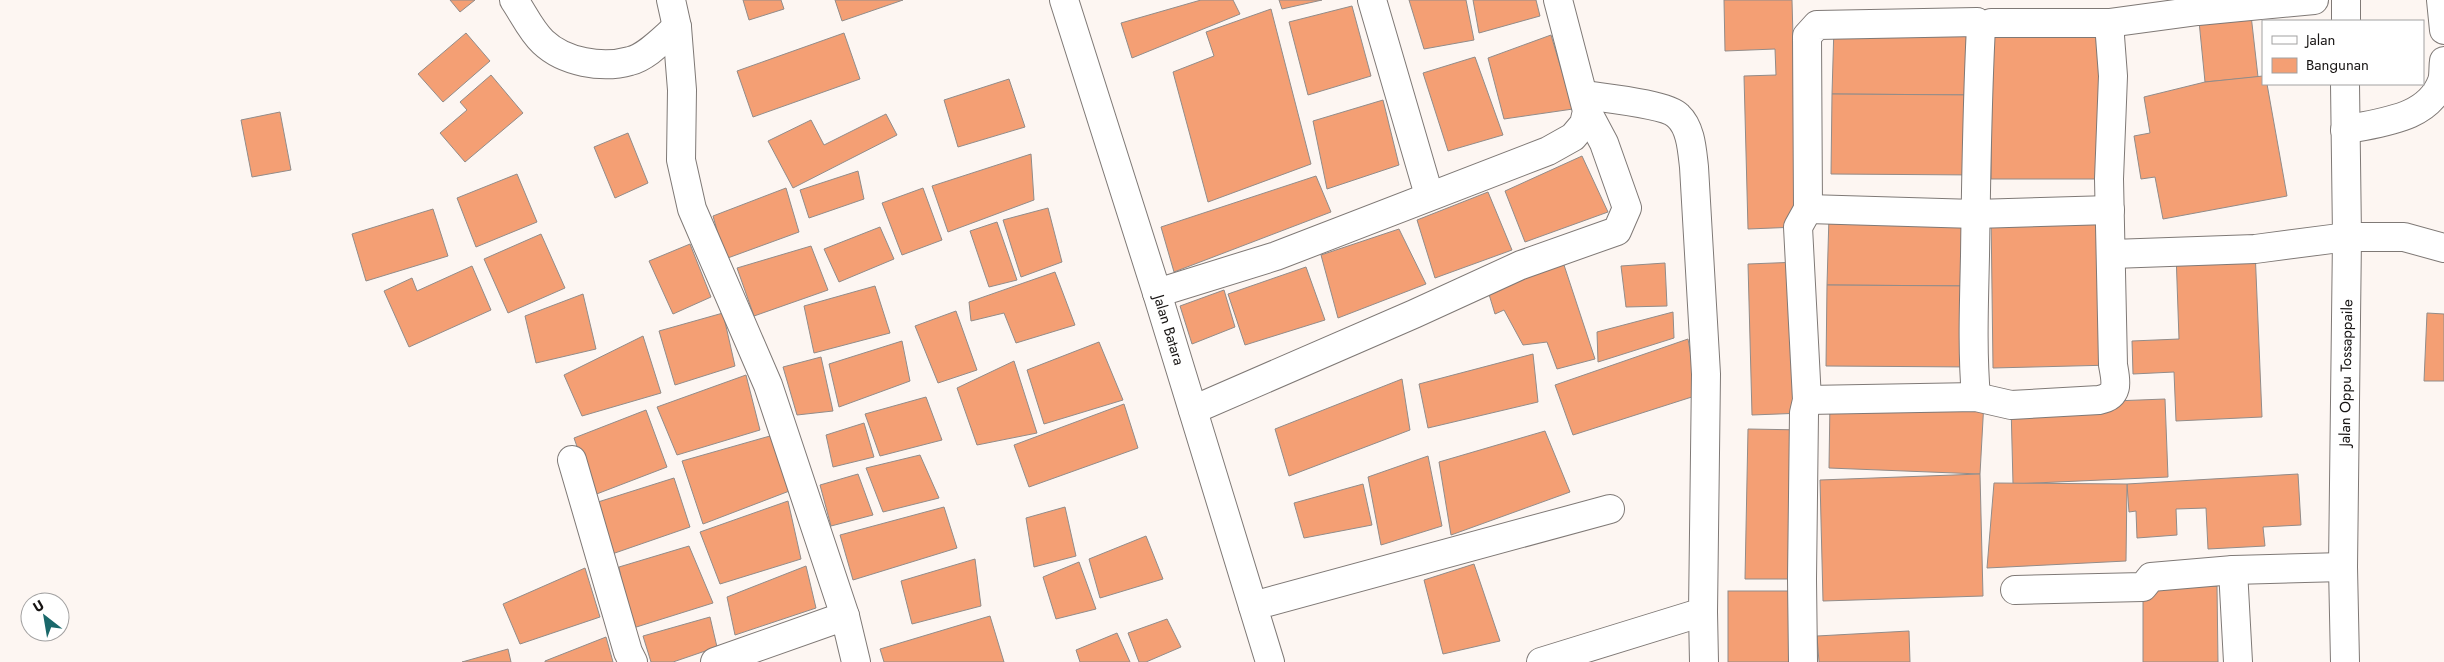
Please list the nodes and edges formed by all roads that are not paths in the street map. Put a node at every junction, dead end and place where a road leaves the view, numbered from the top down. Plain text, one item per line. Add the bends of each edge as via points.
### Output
1 (514, 0) edge
2 (670, 0) edge
3 (1064, 0) edge
4 (1372, 0) edge
5 (1558, 0) edge
6 (2314, 0) edge
7 (2346, 0) edge
8 (2441, 0) edge
9 (2346, 20) edge
10 (2109, 23) junction
11 (677, 27) junction
12 (1981, 27) junction
13 (2444, 30) edge
14 (2444, 61) edge
15 (2345, 85) edge
16 (1586, 103) junction
17 (2345, 130) junction
18 (1429, 195) junction
19 (1808, 209) junction
20 (2110, 210) junction
21 (1975, 214) junction
22 (2347, 237) junction
23 (2444, 248) edge
24 (2112, 254) junction
25 (1158, 293) junction
26 (1976, 397) junction
27 (1807, 400) junction
28 (1193, 410) junction
29 (572, 460) dead end
30 (1610, 509) dead end
31 (2343, 567) junction
32 (2233, 570) junction
33 (2015, 590) dead end
34 (1253, 606) junction
35 (1703, 612) junction
36 (845, 616) junction
37 (633, 662) edge
38 (715, 662) edge
39 (856, 662) edge
40 (1270, 662) edge
41 (1541, 662) edge
42 (1704, 662) edge
43 (1803, 662) edge
44 (2238, 662) edge
45 (2345, 662) edge

1 - 11 street via 542,41 556,52 606,65 632,61
2 - 11 street
3 - 25 street, Jalan Batara
4 - 18 street
5 - 16 street
6 - 10 street
7 - 9 street
8 - 13 street
10 - 12 street via 1991,23
10 - 20 street via 2113,76
11 - 36 street via 682,90 681,160 692,208 768,385
12 - 19 street via 1977,22 1967,22 1817,25 1812,30 1807,36
12 - 21 street
14 - 17 street via 2442,81 2432,99 2407,116
15 - 17 street, Jalan Oppu Tossappaile
16 - 18 street via 1584,124 1573,137 1499,172
16 - 28 street via 1627,208 1617,231 1521,265
16 - 35 street via 1660,107 1678,115 1690,137 1706,374
17 - 22 street, Jalan Oppu Tossappaile
18 - 25 street via 1276,256
19 - 21 street
19 - 27 street via 1798,227
20 - 21 street
20 - 24 street
21 - 26 street
22 - 23 street via 2404,237
22 - 24 street via 2255,249
22 - 31 street, Jalan Oppu Tossappaile
24 - 26 street via 2114,393 2100,400 2011,405
25 - 28 street, Jalan Batara
26 - 27 street
27 - 43 street via 1804,413
28 - 34 street, Jalan Batara
29 - 37 street
30 - 34 street
31 - 32 street
31 - 45 street, Jalan Oppu Tossappaile
32 - 33 street via 2151,577 2143,587
32 - 44 street
34 - 40 street, Jalan Batara
35 - 41 street
35 - 42 street
36 - 38 street
36 - 39 street

